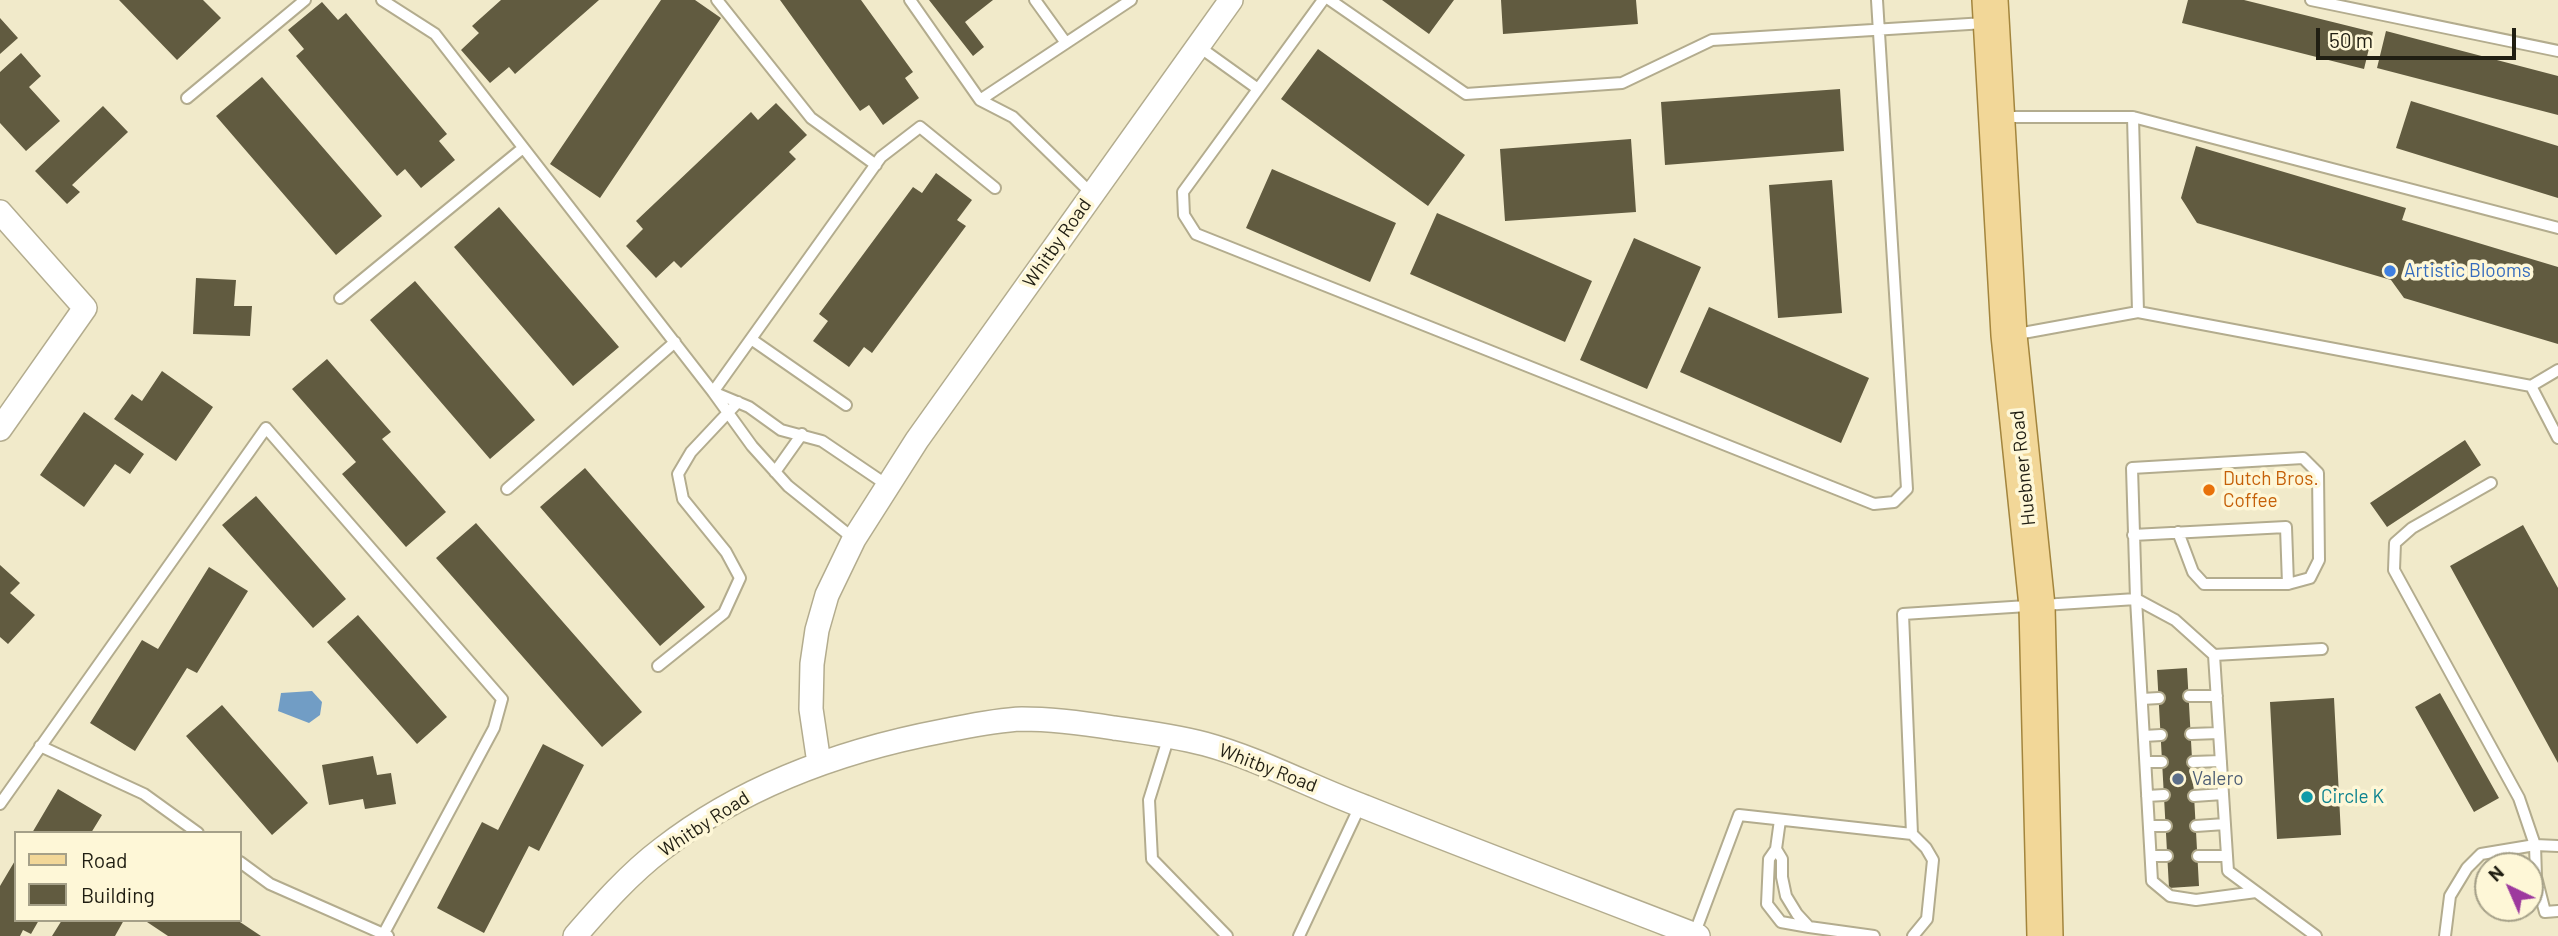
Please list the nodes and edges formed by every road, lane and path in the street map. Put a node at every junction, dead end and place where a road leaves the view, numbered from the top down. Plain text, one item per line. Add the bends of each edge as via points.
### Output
1 (305, 0) edge
2 (382, 0) edge
3 (717, 0) edge
4 (910, 0) edge
5 (1035, 0) edge
6 (1131, 0) edge
7 (1231, 0) edge
8 (1323, 0) edge
9 (1330, 0) edge
10 (1877, 0) edge
11 (2311, 0) edge
12 (1991, 11) edge
13 (1878, 30) junction
14 (1066, 43) junction
15 (1198, 46) junction
16 (2558, 51) edge
17 (1258, 89) junction
18 (187, 98) dead end
19 (980, 100) junction
20 (1997, 117) junction
21 (2133, 117) junction
22 (523, 148) junction
23 (876, 164) junction
24 (995, 188) dead end
25 (1092, 194) junction
26 (0, 212) edge
27 (2558, 228) edge
28 (340, 298) dead end
29 (2138, 312) junction
30 (2009, 335) junction
31 (751, 339) junction
32 (675, 342) junction
33 (2558, 370) edge
34 (2531, 386) junction
35 (713, 392) junction
36 (738, 402) junction
37 (846, 405) dead end
38 (727, 413) junction
39 (0, 429) edge
40 (802, 434) junction
41 (2558, 438) edge
42 (775, 472) junction
43 (2491, 483) dead end
44 (887, 485) junction
45 (507, 489) dead end
46 (2178, 532) junction
47 (2133, 535) junction
48 (854, 539) junction
49 (2288, 584) junction
50 (2136, 599) junction
51 (2037, 606) junction
52 (2322, 649) dead end
53 (2214, 656) junction
54 (658, 666) dead end
55 (2189, 696) dead end
56 (2217, 696) junction
57 (2159, 698) dead end
58 (2142, 699) junction
59 (2219, 733) junction
60 (2191, 734) dead end
61 (1169, 736) junction
62 (2144, 736) junction
63 (2161, 736) dead end
64 (40, 746) junction
65 (2221, 761) junction
66 (2146, 762) junction
67 (2162, 762) dead end
68 (2193, 762) dead end
69 (819, 764) junction
70 (2223, 794) junction
71 (2164, 795) dead end
72 (2147, 796) junction
73 (2194, 796) dead end
74 (0, 803) edge
75 (1360, 806) junction
76 (1780, 820) junction
77 (2225, 824) junction
78 (2149, 826) junction
79 (2165, 826) dead end
80 (2196, 826) dead end
81 (195, 831) edge
82 (1912, 834) junction
83 (2535, 845) junction
84 (2558, 846) edge
85 (1776, 849) junction
86 (2151, 856) junction
87 (2167, 856) dead end
88 (2197, 856) dead end
89 (2227, 856) junction
90 (242, 863) edge
91 (2256, 892) junction
92 (2558, 911) edge
93 (1809, 927) junction
94 (386, 935) edge
95 (1696, 935) edge
96 (575, 936) edge
97 (1227, 936) edge
98 (1299, 936) edge
99 (1874, 936) edge
100 (1913, 936) edge
101 (2045, 936) edge
102 (2316, 936) edge
103 (2445, 936) edge

1 - 18 lane
2 - 22 lane via 435,34
3 - 23 lane via 811,118
4 - 19 lane
5 - 14 lane
6 - 14 lane
7 - 15 street, Whitby Road
8 - 17 lane
9 - 13 lane via 1466,94 1622,83 1713,40
10 - 13 lane
11 - 16 lane
12 - 13 lane
12 - 20 main road, Huebner Road
13 - 17 lane via 1907,489 1894,502 1874,504 1196,234 1184,215 1182,192
14 - 19 lane
15 - 17 lane
15 - 25 street, Whitby Road
19 - 25 lane via 1013,117
20 - 21 lane
20 - 30 main road, Huebner Road
21 - 27 lane
21 - 29 lane
22 - 28 lane
22 - 32 lane
23 - 24 lane via 920,127
23 - 31 lane
25 - 44 street, Whitby Road
26 - 39 street via 85,308
29 - 30 lane
29 - 34 lane
30 - 51 main road, Huebner Road
31 - 35 lane
31 - 37 lane
32 - 35 lane
32 - 45 lane
33 - 34 lane
34 - 41 lane
35 - 36 lane
35 - 38 lane
36 - 38 lane
36 - 40 lane via 781,430
38 - 42 lane
38 - 54 lane via 691,452 678,474 683,499 726,552 740,578 724,613
40 - 42 lane
40 - 44 lane via 822,441
42 - 48 lane
43 - 83 lane via 2395,542 2394,570 2519,798
44 - 48 street, Whitby Road
46 - 47 lane
46 - 49 lane via 2193,572 2204,583
46 - 49 lane via 2286,527
47 - 49 lane via 2132,468 2303,458 2318,472 2319,560 2310,578
47 - 50 lane
48 - 69 street, Whitby Road via 827,595 817,630 811,709
50 - 51 lane
50 - 53 lane via 2175,620
50 - 58 lane
51 - 82 lane via 1903,614
51 - 101 main road, Huebner Road
52 - 53 lane
53 - 56 lane
55 - 56 lane
56 - 59 lane
57 - 58 lane
58 - 62 lane
59 - 60 lane
59 - 65 lane
61 - 69 street, Whitby Road via 1021,719 903,739
61 - 75 street, Whitby Road via 1267,765
61 - 97 lane via 1149,800 1152,859
62 - 63 lane
62 - 66 lane
64 - 74 lane
64 - 81 lane via 144,794
64 - 94 lane via 266,428 502,699 494,728
65 - 68 lane
65 - 70 lane
66 - 67 lane
66 - 72 lane
69 - 96 street, Whitby Road via 753,792 699,822 617,888
70 - 73 lane
70 - 77 lane
71 - 72 lane
72 - 78 lane
75 - 95 street, Whitby Road
75 - 98 lane
76 - 82 lane
76 - 85 lane
76 - 95 lane via 1739,815
77 - 80 lane
77 - 89 lane
78 - 79 lane
78 - 86 lane
82 - 100 lane via 1934,860 1927,919
83 - 84 lane
83 - 92 lane via 2536,877 2545,912
83 - 103 lane via 2481,854 2474,861 2450,896
85 - 93 lane via 1782,859 1786,896
85 - 93 lane via 1769,859 1767,904 1781,922
86 - 87 lane
86 - 91 lane via 2152,881 2169,896 2196,900
88 - 89 lane
89 - 91 lane via 2228,871
90 - 94 lane via 270,884
91 - 102 lane
93 - 99 lane

